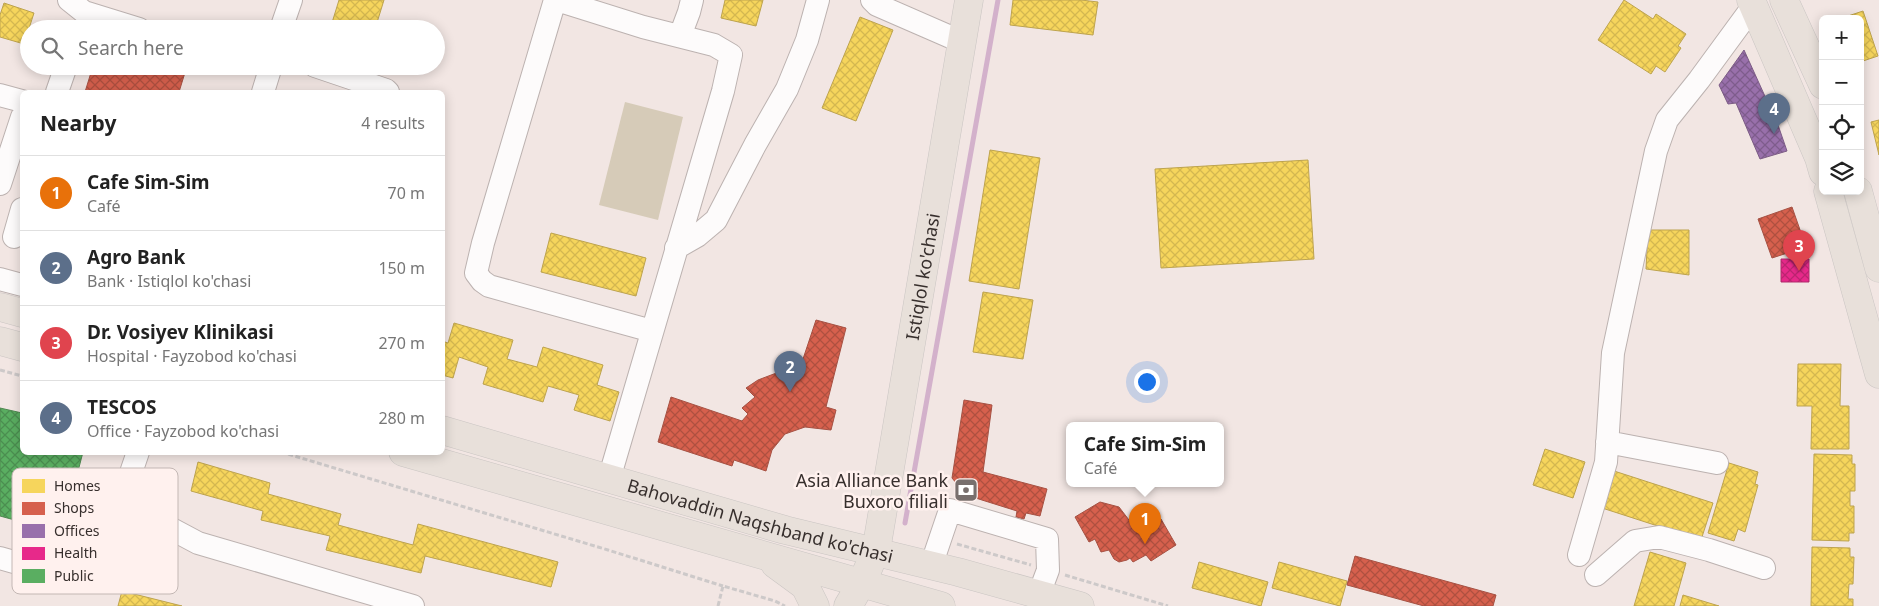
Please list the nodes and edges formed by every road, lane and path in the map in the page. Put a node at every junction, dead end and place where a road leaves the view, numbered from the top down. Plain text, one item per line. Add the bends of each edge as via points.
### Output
1 (291, 0) edge
2 (692, 0) edge
3 (818, 0) edge
4 (872, 0) edge
5 (968, 0) edge
6 (1784, 0) edge
7 (567, 1) edge
8 (1752, 2) edge
9 (77, 13) edge
10 (104, 20) edge
11 (284, 20) edge
12 (680, 36) junction
13 (962, 42) junction
14 (63, 75) edge
15 (266, 75) edge
16 (342, 75) edge
17 (1819, 76) edge
18 (58, 90) edge
19 (263, 90) edge
20 (386, 90) edge
21 (0, 95) edge
22 (20, 100) edge
23 (20, 123) edge
24 (1819, 158) edge
25 (0, 184) edge
26 (1829, 195) edge
27 (1859, 195) edge
28 (20, 214) edge
29 (12, 236) edge
30 (676, 248) junction
31 (1879, 268) edge
32 (0, 279) edge
33 (20, 284) edge
34 (0, 307) edge
35 (20, 312) edge
36 (652, 331) junction
37 (0, 340) edge
38 (20, 346) edge
39 (0, 370) edge
40 (1879, 374) edge
41 (20, 375) edge
42 (445, 431) edge
43 (1607, 442) junction
44 (137, 455) edge
45 (291, 455) edge
46 (414, 455) edge
47 (1717, 463) dead end
48 (133, 468) edge
49 (609, 479) junction
50 (178, 532) edge
51 (875, 553) junction
52 (762, 554) junction
53 (1579, 555) dead end
54 (931, 566) junction
55 (1764, 568) dead end
56 (1596, 575) dead end
57 (723, 586) junction
58 (1039, 594) junction
59 (867, 596) edge
60 (927, 604) edge
61 (413, 606) edge
62 (718, 606) edge
63 (785, 606) edge
64 (815, 606) edge
65 (1080, 606) edge

1 - 11 street
2 - 12 street
3 - 30 street via 807,40 787,89 716,220
4 - 13 street
5 - 13 main road, Istiqlol ko'chasi
6 - 17 main road
7 - 12 street
7 - 36 street via 483,243 476,273 489,286
8 - 24 main road
8 - 43 street via 1699,80 1667,120 1656,151 1613,353
9 - 10 street
12 - 30 street via 714,45 730,55 723,91
13 - 51 main road, Istiqlol ko'chasi
14 - 18 street
15 - 19 street
16 - 20 street
21 - 22 street
23 - 25 street
26 - 40 main road
27 - 31 main road
28 - 29 street
30 - 36 street
32 - 33 street
34 - 35 main road
36 - 49 street
37 - 38 main road
39 - 41 path
42 - 49 main road, Bahovaddin Naqshband ko'chasi
43 - 47 street
43 - 53 street via 1606,462
44 - 48 street
45 - 57 path
46 - 52 main road, Bahovaddin Naqshband ko'chasi
49 - 51 main road, Bahovaddin Naqshband ko'chasi
50 - 61 street via 198,543
51 - 54 main road, Bahovaddin Naqshband ko'chasi
51 - 59 main road, Istiqlol ko'chasi
52 - 59 main road, Bahovaddin Naqshband ko'chasi
52 - 64 main road via 805,586
54 - 58 main road, Bahovaddin Naqshband ko'chasi
54 - 58 street via 950,510 1047,539 1048,570
55 - 56 street via 1659,537 1635,541
57 - 62 path
57 - 63 path
58 - 65 main road, Bahovaddin Naqshband ko'chasi
59 - 60 main road, Bahovaddin Naqshband ko'chasi

